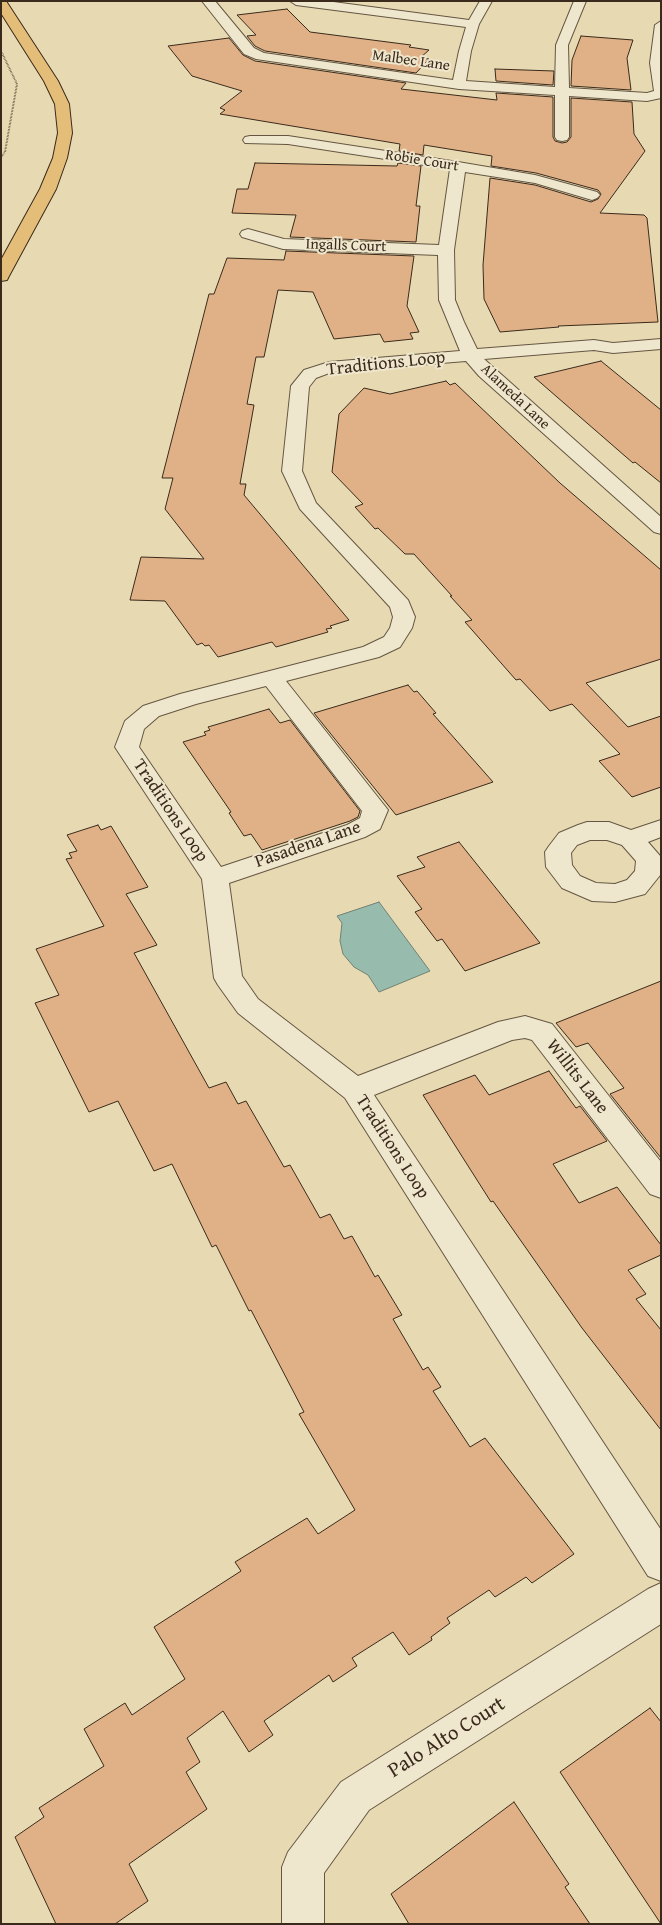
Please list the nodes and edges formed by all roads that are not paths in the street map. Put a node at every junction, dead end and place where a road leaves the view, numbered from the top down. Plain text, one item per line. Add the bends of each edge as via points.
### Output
1 (208, 1) edge
2 (296, 1) edge
3 (486, 1) edge
4 (580, 1) edge
5 (1, 3) edge
6 (473, 24) junction
7 (661, 25) edge
8 (459, 85) junction
9 (562, 91) junction
10 (661, 93) edge
11 (562, 137) dead end
12 (250, 140) dead end
13 (458, 166) junction
14 (592, 195) dead end
15 (248, 234) dead end
16 (446, 250) junction
17 (1, 276) edge
18 (661, 335) edge
19 (661, 344) edge
20 (594, 345) junction
21 (471, 356) junction
22 (661, 528) edge
23 (271, 677) junction
24 (661, 828) edge
25 (631, 838) junction
26 (655, 856) edge
27 (214, 878) junction
28 (355, 1090) junction
29 (661, 1185) edge
30 (661, 1562) edge
31 (661, 1602) edge
32 (304, 1924) edge

1 - 8 street, Malbec Lane via 249,51 256,54
2 - 6 street
3 - 6 street
4 - 9 street via 562,44
5 - 17 main road via 51,81 62,104 65,133 48,189
6 - 8 street
7 - 10 street via 657,63
8 - 9 street, Malbec Lane
9 - 10 street, Malbec Lane via 647,97
9 - 11 street
12 - 13 street, Robie Court via 288,140
13 - 14 street, Robie Court via 535,179
13 - 16 street, Alameda Lane
15 - 16 street, Ingalls Court via 283,244
16 - 21 street, Alameda Lane via 447,300
18 - 20 street, Traditions Loop via 607,340
19 - 20 street, Traditions Loop via 613,348
20 - 21 street, Traditions Loop
21 - 22 street, Alameda Lane
21 - 23 street, Traditions Loop via 329,367 310,374 300,386 292,471 307,506 400,605 404,617 392,642 372,652
23 - 27 street, Traditions Loop via 152,711 133,726 127,747
23 - 27 street, Pasadena Lane via 375,810 371,822 356,831
24 - 25 street
25 - 26 street
25 - 26 street via 609,831 586,831 568,839 558,852 559,868 571,882 592,892 615,894 636,887 648,874
27 - 28 street, Traditions Loop via 228,978 248,1006
28 - 29 street, Willits Lane via 508,1030 525,1027 542,1032
28 - 30 street, Traditions Loop
31 - 32 street, Palo Alto Court via 355,1796 303,1867

